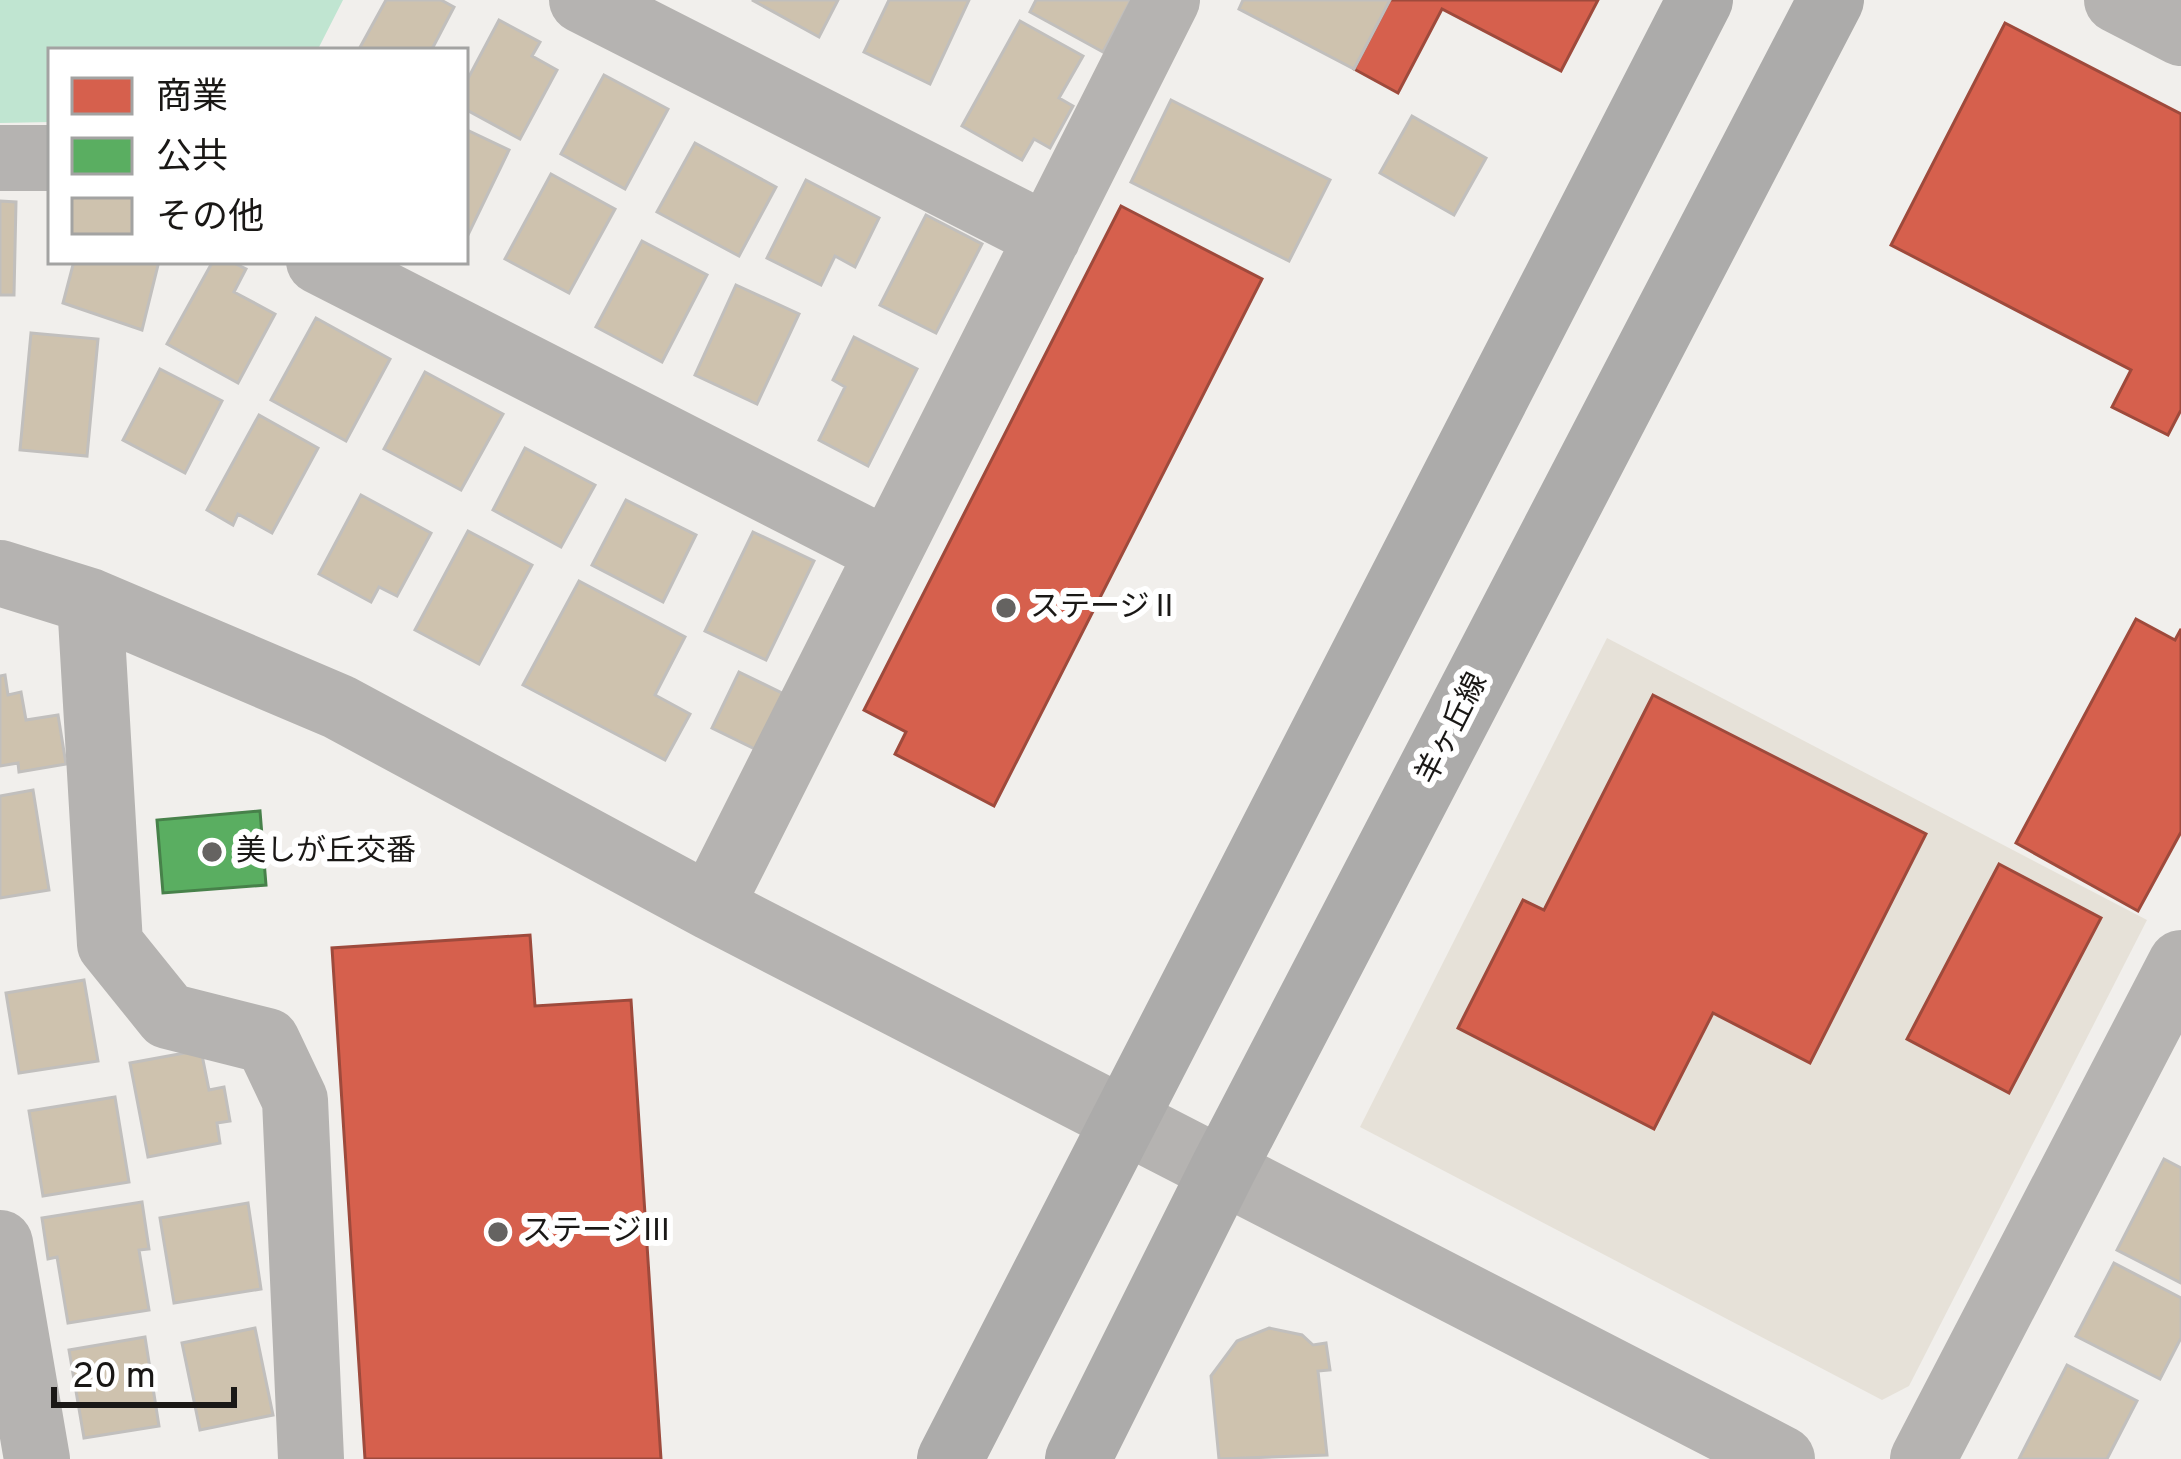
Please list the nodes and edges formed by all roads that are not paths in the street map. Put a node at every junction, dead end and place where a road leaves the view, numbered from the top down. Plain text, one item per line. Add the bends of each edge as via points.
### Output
1 (582, 0) edge
2 (1167, 0) edge
3 (1700, 0) edge
4 (1832, 0) edge
5 (2117, 0) edge
6 (2181, 33) edge
7 (0, 158) edge
8 (48, 158) edge
9 (1048, 237) junction
10 (325, 264) edge
11 (885, 550) junction
12 (0, 573) edge
13 (90, 602) junction
14 (710, 907) junction
15 (2181, 963) edge
16 (1125, 1118) junction
17 (1223, 1168) junction
18 (0, 1243) edge
19 (37, 1459) edge
20 (310, 1459) edge
21 (950, 1459) edge
22 (1078, 1459) edge
23 (1782, 1459) edge
24 (1923, 1459) edge

1 - 9 street
2 - 9 street
3 - 16 main road
4 - 17 main road, 羊ヶ丘線
5 - 6 street
7 - 8 street
9 - 11 street
10 - 11 street
11 - 14 street
12 - 13 street
13 - 14 street via 339,707
13 - 20 street via 110,944 167,1016 267,1041 296,1100
14 - 16 street
15 - 24 street
16 - 17 street
16 - 21 main road
17 - 22 main road, 羊ヶ丘線
17 - 23 street
18 - 19 street

